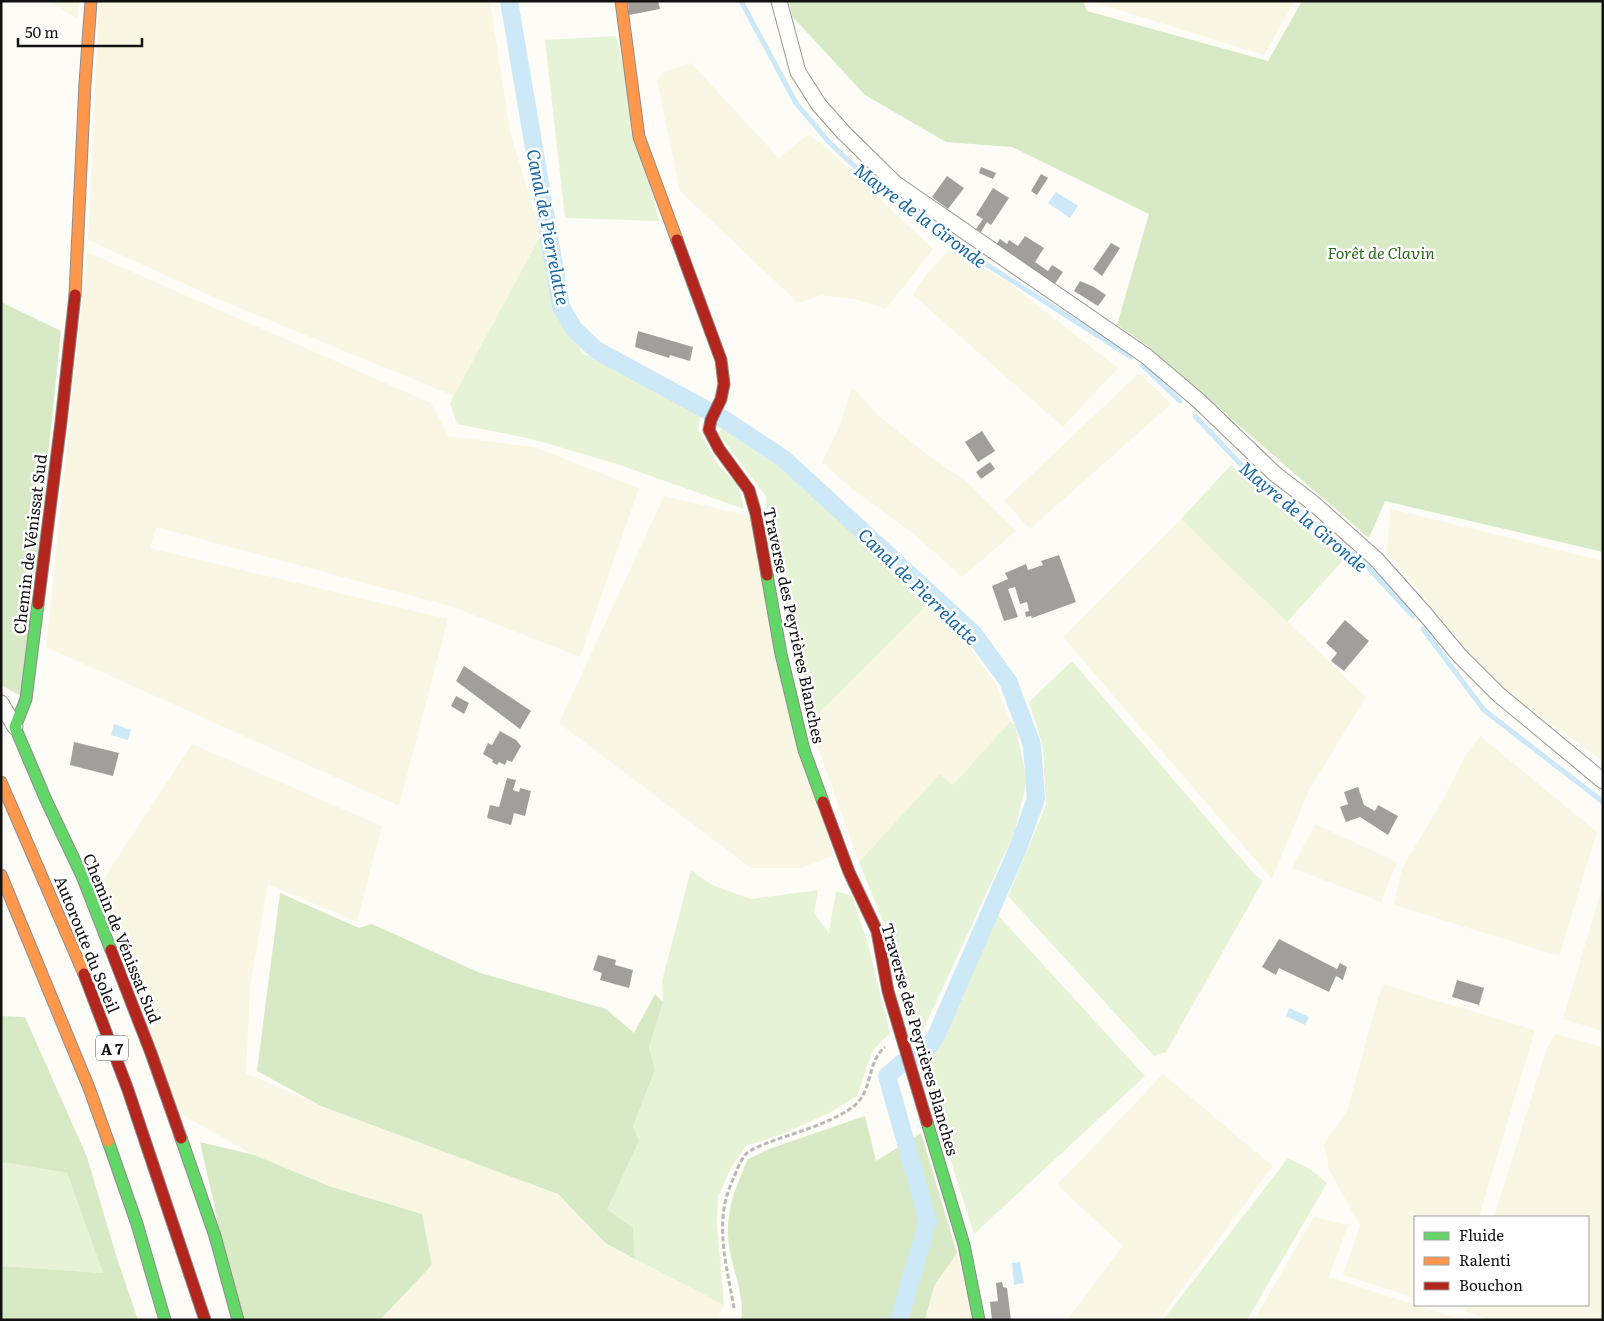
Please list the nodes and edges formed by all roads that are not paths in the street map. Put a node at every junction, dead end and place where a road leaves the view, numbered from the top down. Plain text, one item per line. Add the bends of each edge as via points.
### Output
1 (91, 1) edge
2 (621, 1) edge
3 (779, 1) edge
4 (1, 703) edge
5 (15, 727) junction
6 (1603, 781) edge
7 (1, 782) edge
8 (1, 875) edge
9 (165, 1320) edge
10 (205, 1320) edge
11 (238, 1320) edge
12 (979, 1320) edge

1 - 5 main road, Chemin de Vénissat Sud via 72,330 26,699
2 - 12 main road, Traverse des Peyrières Blanches via 638,137 720,360 724,384 709,430 749,490 781,654 804,750 849,872 877,931 888,991 964,1244
3 - 6 street via 798,72 819,105 896,184 1146,356 1200,401 1275,474 1376,559 1460,656 1498,694
4 - 5 street
5 - 11 main road, Chemin de Vénissat Sud via 82,876 150,1053 215,1236
7 - 10 main road, Autoroute du Soleil / A 7 via 93,997 128,1090
8 - 9 main road, A 7 via 89,1088 137,1224

